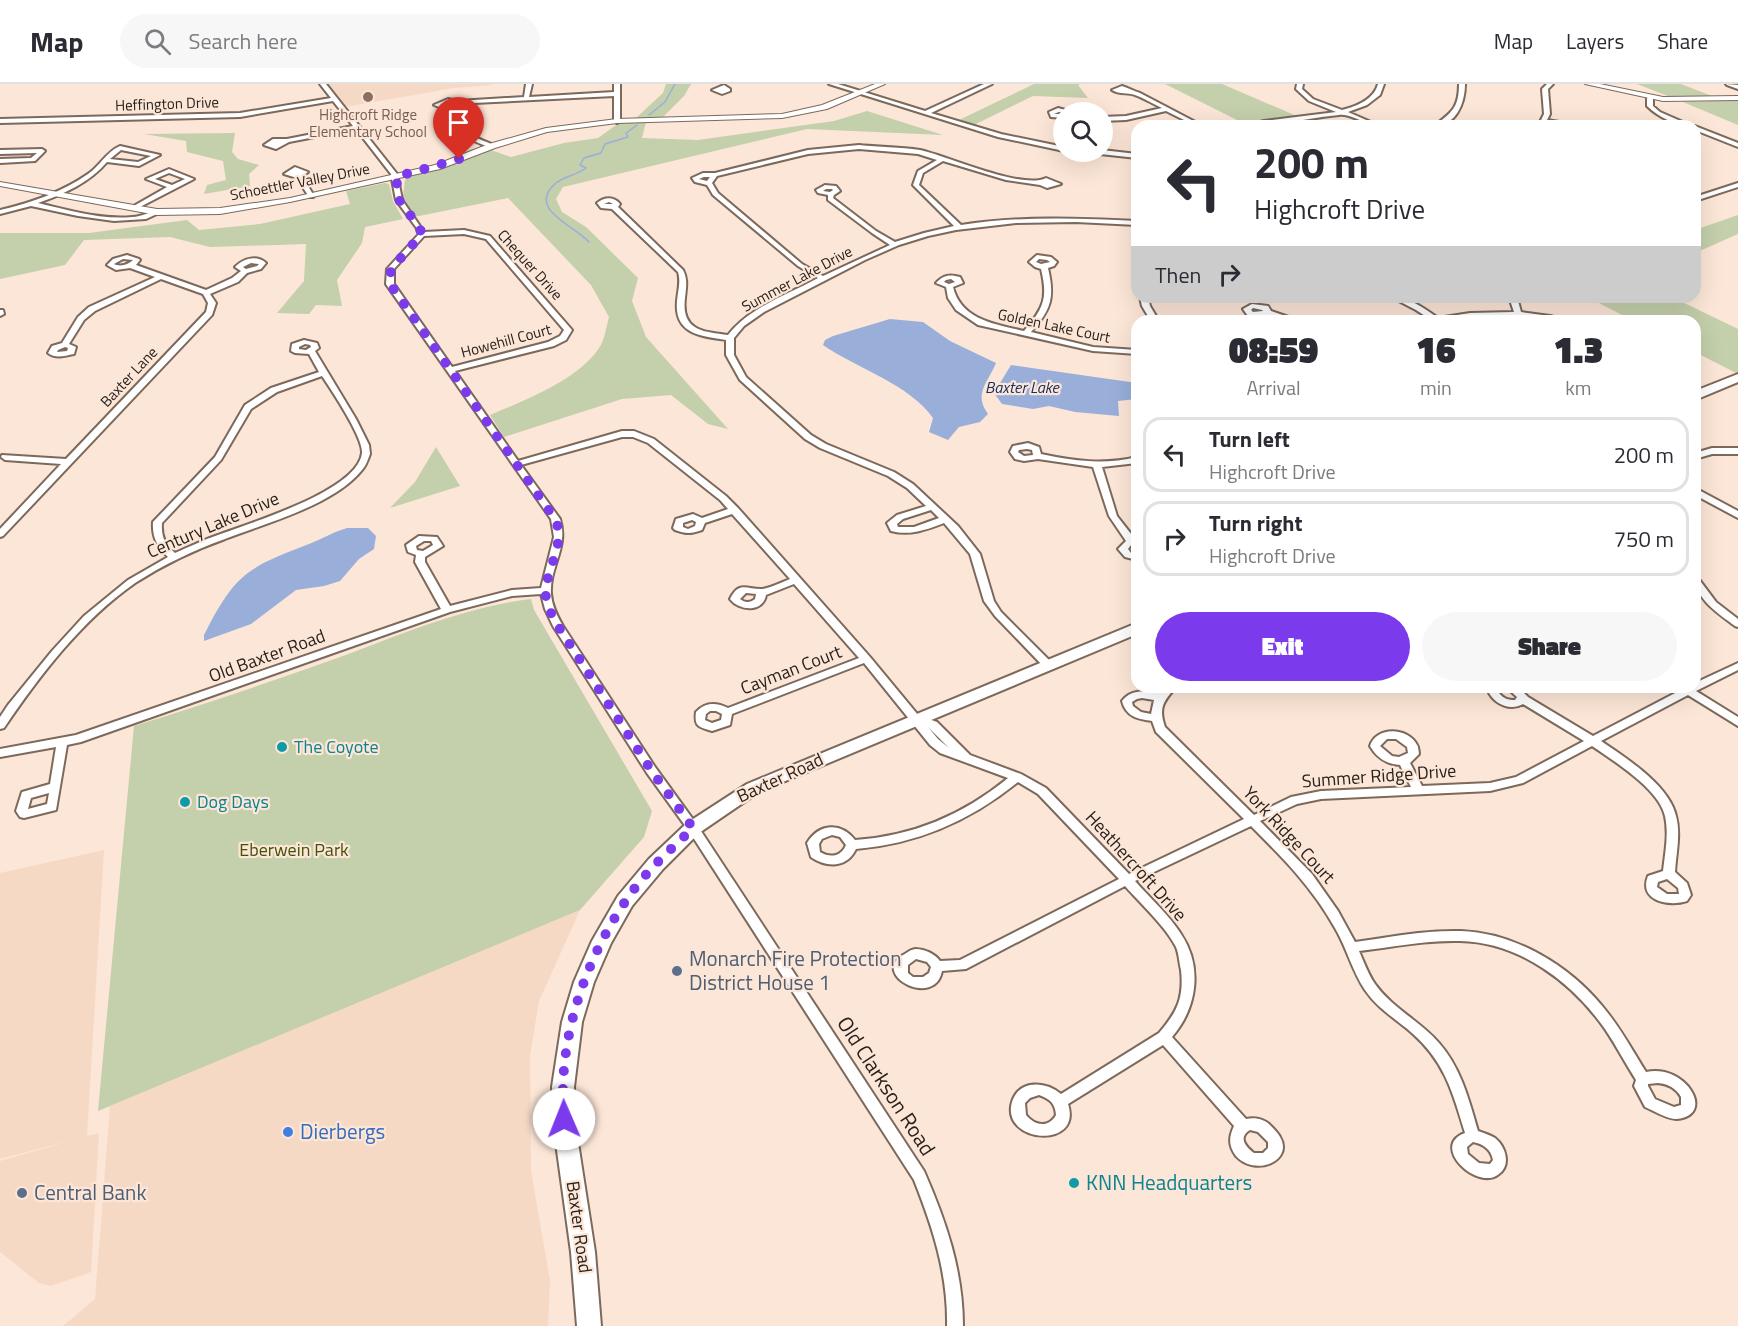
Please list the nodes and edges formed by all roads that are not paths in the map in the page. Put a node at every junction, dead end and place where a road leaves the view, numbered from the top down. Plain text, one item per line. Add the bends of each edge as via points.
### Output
1 (323, 84) edge
2 (529, 84) edge
3 (617, 84) edge
4 (832, 84) edge
5 (881, 84) edge
6 (989, 84) edge
7 (1300, 84) edge
8 (1381, 84) edge
9 (1462, 84) edge
10 (1550, 84) edge
11 (1588, 84) edge
12 (1729, 84) edge
13 (1738, 87) edge
14 (861, 92) junction
15 (1129, 92) dead end
16 (616, 94) junction
17 (1650, 98) junction
18 (1738, 98) edge
19 (334, 99) junction
20 (526, 99) junction
21 (458, 103) junction
22 (447, 108) junction
23 (1167, 109) junction
24 (926, 112) junction
25 (1339, 112) junction
26 (1113, 119) edge
27 (1188, 120) edge
28 (1287, 120) edge
29 (1361, 120) edge
30 (1445, 120) edge
31 (1544, 120) edge
32 (1675, 120) edge
33 (0, 121) edge
34 (617, 121) junction
35 (358, 127) junction
36 (1701, 130) edge
37 (287, 141) dead end
38 (1738, 145) edge
39 (492, 146) junction
40 (1053, 147) edge
41 (0, 152) edge
42 (1113, 153) edge
43 (1131, 155) edge
44 (943, 159) junction
45 (106, 160) junction
46 (0, 161) edge
47 (715, 175) junction
48 (299, 176) dead end
49 (396, 177) junction
50 (709, 183) junction
51 (1042, 183) dead end
52 (0, 184) edge
53 (1738, 185) edge
54 (171, 187) junction
55 (54, 194) junction
56 (831, 194) dead end
57 (311, 195) junction
58 (1701, 197) edge
59 (32, 204) junction
60 (614, 207) dead end
61 (134, 208) junction
62 (0, 212) edge
63 (157, 212) junction
64 (1131, 223) edge
65 (959, 227) junction
66 (422, 234) junction
67 (896, 245) junction
68 (132, 266) dead end
69 (1044, 267) dead end
70 (245, 271) dead end
71 (160, 277) junction
72 (824, 279) junction
73 (949, 286) dead end
74 (206, 293) junction
75 (1406, 303) edge
76 (1515, 303) edge
77 (1518, 313) junction
78 (1268, 314) dead end
79 (1272, 315) edge
80 (1429, 315) edge
81 (1471, 315) edge
82 (1530, 315) edge
83 (1025, 334) junction
84 (567, 335) joint
85 (730, 338) junction
86 (65, 345) dead end
87 (310, 351) dead end
88 (1131, 352) edge
89 (450, 370) junction
90 (323, 373) junction
91 (1738, 378) edge
92 (1701, 393) edge
93 (1738, 451) edge
94 (1701, 454) edge
95 (2, 456) edge
96 (1037, 456) dead end
97 (1131, 461) edge
98 (68, 462) junction
99 (516, 464) junction
100 (1097, 466) junction
101 (1701, 494) edge
102 (932, 507) junction
103 (735, 510) junction
104 (1738, 515) edge
105 (946, 519) junction
106 (701, 521) dead end
107 (0, 534) edge
108 (1131, 538) edge
109 (1131, 543) edge
110 (421, 554) dead end
111 (1131, 556) edge
112 (174, 557) junction
113 (796, 580) junction
114 (1701, 588) edge
115 (545, 591) junction
116 (761, 593) dead end
117 (447, 610) junction
118 (1738, 624) edge
119 (1131, 630) edge
120 (866, 659) junction
121 (1048, 665) junction
122 (1738, 666) edge
123 (1701, 683) edge
124 (1164, 693) edge
125 (1494, 693) edge
126 (1520, 693) edge
127 (1681, 693) edge
128 (1697, 693) edge
129 (1160, 697) junction
130 (1522, 699) junction
131 (727, 712) dead end
132 (915, 718) junction
133 (1155, 718) junction
134 (1738, 722) edge
135 (0, 725) edge
136 (1590, 741) junction
137 (62, 743) junction
138 (0, 753) edge
139 (1403, 761) dead end
140 (1017, 777) junction
141 (55, 787) dead end
142 (1418, 789) junction
143 (1252, 820) junction
144 (693, 828) junction
145 (852, 845) dead end
146 (1669, 874) dead end
147 (1127, 880) junction
148 (1351, 947) junction
149 (937, 966) dead end
150 (1164, 1037) junction
151 (1643, 1079) dead end
152 (1061, 1101) dead end
153 (1243, 1126) dead end
154 (1473, 1136) dead end
155 (589, 1326) edge
156 (955, 1326) edge

1 - 19 street
2 - 20 street
3 - 16 street
4 - 14 street
5 - 14 street, Schoettler Valley Drive
6 - 24 street
7 - 25 street via 1302,94
8 - 25 street via 1371,100
9 - 30 street via 1458,110
10 - 31 street via 1545,89
11 - 17 street
12 - 13 street
14 - 24 street
14 - 34 street, Schoettler Valley Drive via 824,107 782,116
15 - 23 street
16 - 20 street
16 - 34 street
17 - 18 street
17 - 32 street via 1650,106
19 - 33 street, Heffington Drive via 240,115
19 - 35 street
20 - 21 street
21 - 22 street
21 - 22 street via 438,105
22 - 39 street via 447,116 462,132
23 - 26 street
23 - 27 street
24 - 40 street via 1000,136
25 - 28 street
25 - 29 street
34 - 39 street, Schoettler Valley Drive via 546,130
35 - 37 street
35 - 49 street
36 - 38 street
39 - 49 street, Schoettler Valley Drive via 450,163
41 - 46 street via 42,151 33,160
42 - 43 street
44 - 47 street via 919,152 838,148
44 - 51 street via 1008,179
44 - 65 street via 920,172 916,185
45 - 45 street via 139,164 157,155 120,148
45 - 55 street via 92,174
47 - 50 street
47 - 50 street via 695,179
48 - 57 street
49 - 57 street, Schoettler Valley Drive
49 - 66 street via 399,200
50 - 72 street via 715,194 800,265
52 - 55 street, Schoettler Valley Drive
53 - 58 street
54 - 54 street via 191,179 169,171 149,179
54 - 61 street
55 - 59 street
55 - 61 street, Schoettler Valley Drive
56 - 67 street via 830,199
57 - 63 street, Schoettler Valley Drive via 220,211
59 - 62 street
59 - 63 street via 119,219 144,219
60 - 85 street via 681,271 685,282 679,312 685,325 699,333
61 - 63 street, Schoettler Valley Drive
64 - 65 street, Summer Lake Drive via 1039,219
65 - 67 street, Summer Lake Drive
66 - 84 street, Chequer Drive via 465,232 488,237 568,328
66 - 89 street via 391,269 390,284
67 - 72 street, Summer Lake Drive
68 - 71 street
69 - 83 street via 1048,303
70 - 74 street
71 - 74 street
71 - 86 street via 92,309
72 - 85 street, Summer Lake Drive via 751,315
73 - 83 street, Golden Lake Court via 955,304 973,318
74 - 98 street, Baxter Lane via 212,303 209,313
75 - 80 street
76 - 77 street
77 - 81 street
77 - 82 street
78 - 79 street
83 - 88 street, Golden Lake Court via 1093,350
84 - 89 street, Howehill Court via 551,344
85 - 102 street via 730,355 743,378 799,431 823,446 891,474
87 - 90 street, Century Lake Drive
89 - 99 street
90 - 112 street via 274,390 248,407 218,458 158,522 159,542
90 - 112 street, Century Lake Drive via 366,445 363,464 355,475 306,504
91 - 92 main road
93 - 94 street
95 - 98 street
96 - 100 street
97 - 100 street
98 - 107 street, Baxter Lane
99 - 103 street, Heathercroft Drive via 613,436 634,434 651,441
99 - 115 street via 559,528 559,543
100 - 108 street via 1113,516
101 - 104 street
102 - 105 street
102 - 105 street via 900,517 892,523 894,530 913,531
103 - 106 street
103 - 113 street, Heathercroft Drive
105 - 121 street via 975,554 998,614
109 - 111 street via 1125,544 1124,551
110 - 117 street via 420,562
112 - 135 street, Century Lake Drive via 121,589 83,622
113 - 116 street
113 - 120 street, Heathercroft Drive
114 - 118 street via 1713,604
115 - 117 street, Old Baxter Road via 512,593
115 - 144 street, Old Clarkson Road via 558,626
117 - 137 street, Old Baxter Road
119 - 121 main road, Baxter Road
120 - 131 street, Cayman Court
120 - 132 street, Heathercroft Drive
121 - 132 main road, Baxter Road
122 - 123 street, Summer Ridge Drive
124 - 129 street
125 - 130 street via 1501,701 1515,704
126 - 130 street
127 - 136 street, Summer Ridge Drive
128 - 134 street
129 - 133 street
129 - 133 street via 1139,695 1127,701 1131,712
130 - 136 street
132 - 140 street, Heathercroft Drive via 944,750
132 - 144 main road, Baxter Road via 753,788
133 - 143 street, York Ridge Court via 1165,736
136 - 142 street, Summer Ridge Drive via 1519,780 1490,787
136 - 146 street via 1642,777 1665,801 1672,829
137 - 138 street, Old Baxter Road
137 - 141 street
139 - 142 street
140 - 145 street via 981,806 923,833 901,840
140 - 147 street, Heathercroft Drive via 1042,791
142 - 143 street, Summer Ridge Drive via 1307,797
143 - 147 street, Summer Ridge Drive
143 - 148 street, York Ridge Court via 1315,887
144 - 155 main road, Baxter Road via 625,901 598,948 572,1022 562,1102 584,1252
144 - 156 street, Old Clarkson Road via 919,1176 942,1230 952,1269
147 - 149 street, Summer Ridge Drive via 962,965
147 - 150 street, Heathercroft Drive via 1176,936 1186,959 1189,985 1185,1006
148 - 151 street via 1475,937 1533,956 1560,973 1608,1022
148 - 154 street, York Ridge Court via 1359,971 1374,994 1422,1034 1454,1073
150 - 152 street, Heathercroft Drive
150 - 153 street

